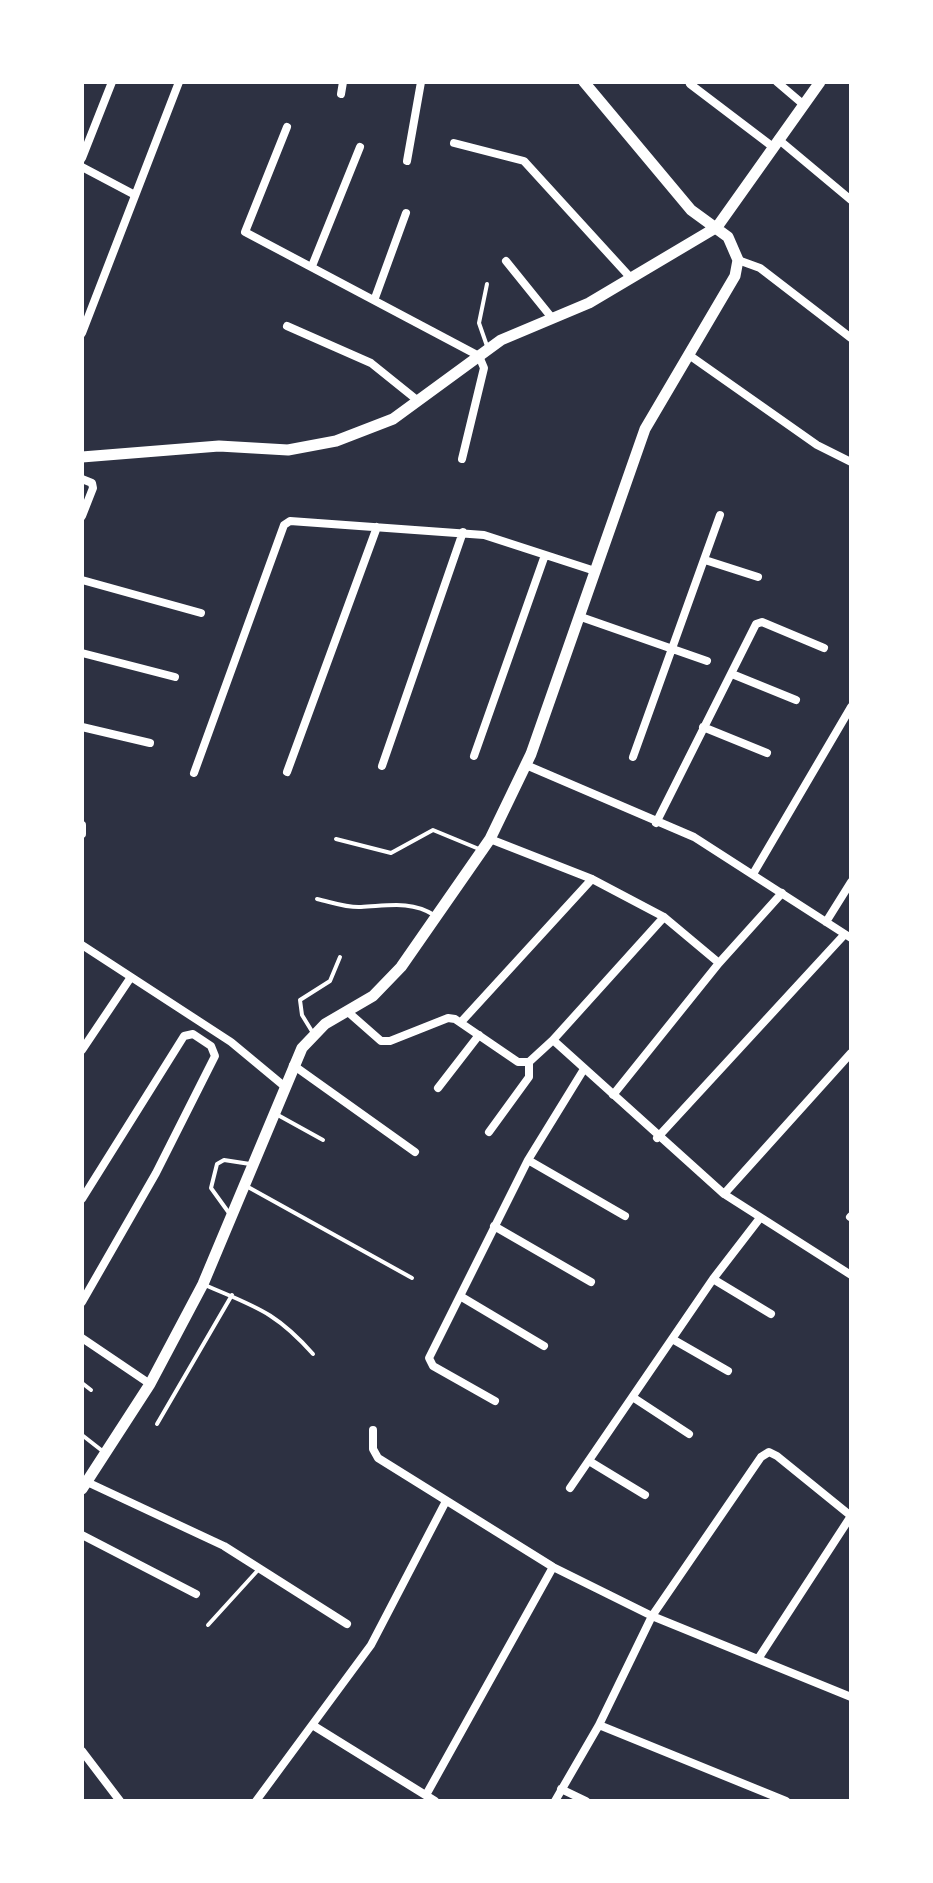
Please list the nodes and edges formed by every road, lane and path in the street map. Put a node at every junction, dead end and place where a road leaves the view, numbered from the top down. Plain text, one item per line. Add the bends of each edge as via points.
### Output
1 (112, 82) edge
2 (179, 82) edge
3 (343, 82) edge
4 (421, 82) edge
5 (777, 82) edge
6 (820, 82) edge
7 (587, 83) edge
8 (690, 84) edge
9 (341, 94) dead end
10 (804, 105) junction
11 (287, 127) dead end
12 (454, 143) dead end
13 (776, 143) junction
14 (360, 147) dead end
15 (82, 158) edge
16 (407, 161) dead end
17 (82, 167) edge
18 (135, 195) junction
19 (851, 200) edge
20 (406, 213) dead end
21 (717, 227) junction
22 (738, 260) junction
23 (506, 261) dead end
24 (312, 266) junction
25 (629, 276) junction
26 (487, 284) dead end
27 (375, 298) junction
28 (552, 318) junction
29 (287, 326) dead end
30 (82, 333) edge
31 (851, 338) edge
32 (483, 352) junction
33 (689, 355) junction
34 (417, 400) junction
35 (82, 457) edge
36 (462, 459) dead end
37 (851, 462) edge
38 (82, 479) edge
39 (720, 515) dead end
40 (82, 516) edge
41 (377, 527) junction
42 (463, 532) junction
43 (545, 555) junction
44 (705, 560) junction
45 (595, 571) junction
46 (758, 577) dead end
47 (82, 580) edge
48 (201, 613) dead end
49 (581, 617) junction
50 (824, 648) dead end
51 (673, 649) junction
52 (82, 653) edge
53 (707, 661) dead end
54 (732, 674) junction
55 (175, 677) dead end
56 (796, 700) dead end
57 (851, 707) edge
58 (82, 727) edge
59 (703, 727) junction
60 (150, 743) dead end
61 (767, 753) dead end
62 (474, 756) dead end
63 (633, 757) dead end
64 (526, 765) junction
65 (382, 766) dead end
66 (287, 772) dead end
67 (194, 773) dead end
68 (656, 823) junction
69 (82, 826) edge
70 (82, 834) edge
71 (336, 839) dead end
72 (490, 839) junction
73 (481, 850) junction
74 (753, 874) junction
75 (592, 879) junction
76 (851, 882) edge
77 (782, 893) junction
78 (317, 899) dead end
79 (437, 917) junction
80 (664, 917) junction
81 (826, 922) junction
82 (848, 936) edge
83 (82, 945) edge
84 (340, 957) dead end
85 (719, 963) junction
86 (131, 977) junction
87 (348, 1012) junction
88 (462, 1021) junction
89 (313, 1033) junction
90 (479, 1035) junction
91 (553, 1040) junction
92 (82, 1050) edge
93 (851, 1053) edge
94 (529, 1062) junction
95 (293, 1065) junction
96 (584, 1069) junction
97 (284, 1086) junction
98 (438, 1088) dead end
99 (613, 1095) junction
100 (274, 1112) junction
101 (489, 1132) dead end
102 (657, 1138) junction
103 (323, 1140) dead end
104 (415, 1152) dead end
105 (528, 1160) junction
106 (253, 1164) junction
107 (245, 1186) junction
108 (724, 1194) junction
109 (82, 1199) edge
110 (625, 1216) dead end
111 (231, 1217) junction
112 (760, 1218) junction
113 (494, 1226) junction
114 (851, 1275) edge
115 (412, 1278) dead end
116 (713, 1279) junction
117 (591, 1282) dead end
118 (203, 1284) junction
119 (232, 1295) junction
120 (460, 1296) junction
121 (83, 1297) edge
122 (771, 1314) dead end
123 (82, 1338) edge
124 (674, 1340) junction
125 (544, 1346) dead end
126 (313, 1354) dead end
127 (728, 1371) dead end
128 (82, 1383) edge
129 (150, 1384) junction
130 (91, 1390) dead end
131 (634, 1398) junction
132 (495, 1401) dead end
133 (157, 1424) dead end
134 (373, 1430) dead end
135 (689, 1434) dead end
136 (82, 1435) edge
137 (106, 1454) junction
138 (589, 1461) junction
139 (85, 1485) edge
140 (570, 1488) dead end
141 (645, 1495) dead end
142 (445, 1503) junction
143 (851, 1516) edge
144 (82, 1535) edge
145 (261, 1567) junction
146 (553, 1567) junction
147 (196, 1594) dead end
148 (652, 1616) junction
149 (347, 1624) dead end
150 (208, 1625) dead end
151 (758, 1659) junction
152 (851, 1697) edge
153 (599, 1725) junction
154 (314, 1726) junction
155 (82, 1751) edge
156 (561, 1789) junction
157 (426, 1795) junction
158 (120, 1801) edge
159 (256, 1801) edge
160 (435, 1801) edge
161 (555, 1801) edge
162 (586, 1801) edge
163 (786, 1801) edge

1 - 15 street
2 - 18 street
3 - 9 street
4 - 16 street
5 - 10 street
6 - 10 street
7 - 21 street via 691,210
8 - 13 street
10 - 13 street
11 - 24 street via 245,232
12 - 25 street via 524,161
13 - 19 street
13 - 21 street
14 - 24 street
17 - 18 street
18 - 30 street
20 - 27 street
21 - 22 street via 736,248
21 - 25 street
22 - 31 street via 760,268
22 - 33 street via 735,276
23 - 28 street
24 - 27 street
25 - 28 street via 589,303
26 - 32 lane via 479,323
27 - 32 street
28 - 32 street
29 - 34 street via 371,363
32 - 34 street
32 - 36 street via 484,368
33 - 37 street via 817,445
33 - 45 street via 645,429
34 - 35 street via 393,419 319,445 288,450 219,446
38 - 40 street via 93,488
39 - 44 street
41 - 42 street
41 - 66 street
41 - 67 street via 290,521 284,525
42 - 43 street via 506,539
42 - 65 street
43 - 45 street
43 - 62 street
44 - 46 street
44 - 51 street
45 - 49 street
47 - 48 street
49 - 51 street
49 - 64 street
50 - 54 street via 758,622
51 - 53 street
51 - 63 street
52 - 55 street
54 - 56 street
54 - 59 street
57 - 74 street
58 - 60 street
59 - 61 street
59 - 68 street
64 - 68 street
64 - 72 street
68 - 74 street via 694,837
69 - 70 street
71 - 73 lane via 391,853 433,830
72 - 73 street
72 - 75 street
73 - 79 street
74 - 77 street
75 - 80 street
75 - 88 street
76 - 81 street
77 - 81 street
77 - 85 street
78 - 79 lane via 355,907 423,908
79 - 87 street via 401,967
80 - 85 street
80 - 91 street
81 - 82 street
82 - 102 street
83 - 86 street
84 - 89 lane via 330,981 300,1000
85 - 99 street
86 - 92 street
86 - 97 street via 231,1042
87 - 88 street via 381,1041 448,1018
87 - 89 street
88 - 90 street
89 - 95 street
90 - 94 street via 508,1057
90 - 98 street
91 - 94 street
91 - 96 street
93 - 108 street
94 - 101 street via 529,1077
95 - 97 street
95 - 104 street
96 - 99 street
96 - 105 street
97 - 100 street
99 - 102 street
100 - 103 lane
100 - 106 street
102 - 108 street
105 - 110 street
105 - 113 street
106 - 107 street
106 - 111 lane via 217,1164 211,1188
107 - 111 street
107 - 115 lane
108 - 112 street
109 - 121 street via 184,1036 193,1034 211,1046 215,1056 156,1173
111 - 118 street
112 - 114 street
112 - 116 street
113 - 117 street
113 - 120 street
116 - 122 street
116 - 124 street
118 - 119 lane
118 - 129 street
119 - 126 lane via 287,1325
119 - 133 lane
120 - 125 street
120 - 132 street via 430,1363
123 - 129 street
124 - 127 street
124 - 131 street
128 - 130 lane
129 - 137 street
131 - 135 street
131 - 138 street
134 - 142 street via 378,1458
136 - 137 lane
137 - 139 street
138 - 140 street
138 - 141 street
139 - 145 street
142 - 146 street
142 - 154 street via 371,1645
143 - 148 street via 769,1452
143 - 151 street
144 - 147 street
145 - 149 street
145 - 150 lane
146 - 148 street
146 - 157 street
148 - 151 street
148 - 153 street
151 - 152 street
153 - 156 street
153 - 163 street
154 - 157 street
154 - 159 street
155 - 158 street
156 - 161 street
156 - 162 street
157 - 160 street

